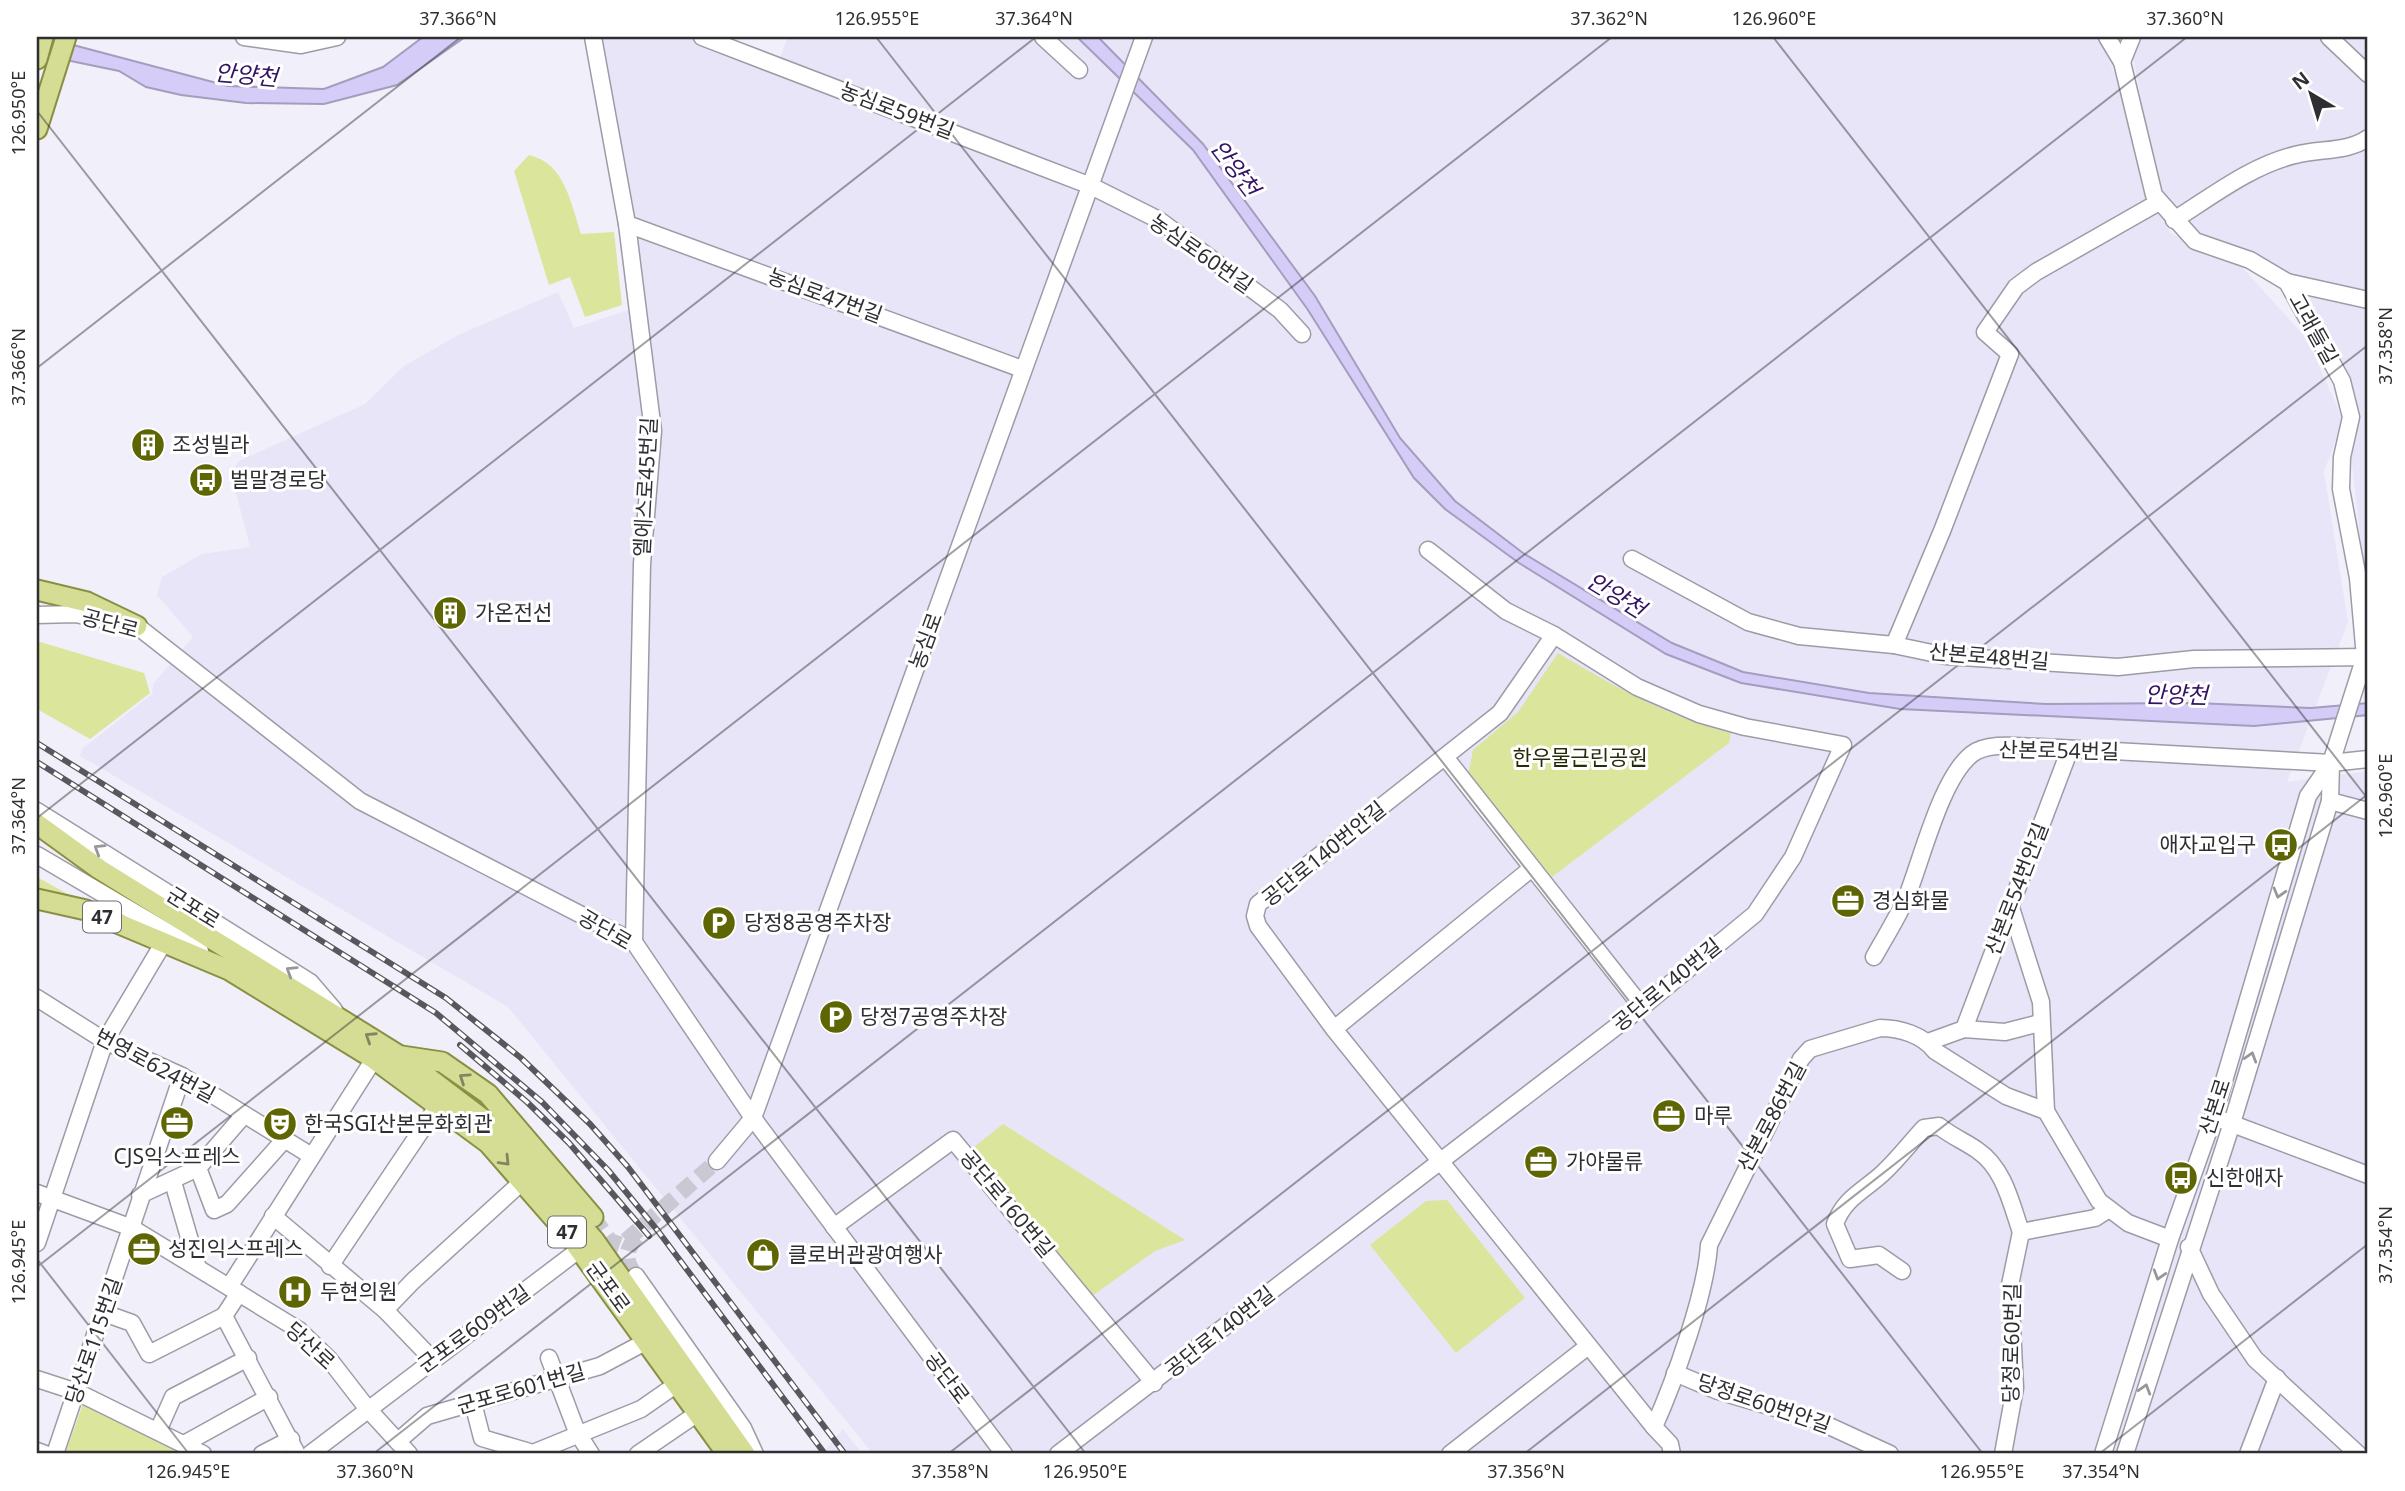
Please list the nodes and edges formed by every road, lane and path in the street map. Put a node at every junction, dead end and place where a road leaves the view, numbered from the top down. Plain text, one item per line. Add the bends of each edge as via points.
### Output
1 (43, 37) edge
2 (66, 37) edge
3 (244, 37) edge
4 (337, 37) edge
5 (593, 37) edge
6 (702, 37) edge
7 (1043, 37) edge
8 (1144, 37) edge
9 (2107, 37) edge
10 (2132, 37) edge
11 (2329, 37) edge
12 (37, 59) edge
13 (2122, 62) junction
14 (1079, 70) dead end
15 (2368, 74) edge
16 (37, 129) edge
17 (2364, 145) edge
18 (1091, 186) junction
19 (2159, 202) junction
20 (2174, 220) junction
21 (627, 224) junction
22 (2287, 282) junction
23 (2368, 300) edge
24 (1302, 334) dead end
25 (1022, 369) junction
26 (1428, 550) dead end
27 (1632, 559) dead end
28 (37, 590) edge
29 (37, 615) edge
30 (137, 626) junction
31 (1554, 635) junction
32 (1894, 645) junction
33 (2366, 658) edge
34 (2070, 750) junction
35 (1446, 757) junction
36 (2333, 758) junction
37 (2368, 759) edge
38 (2330, 801) junction
39 (37, 811) edge
40 (2368, 811) edge
41 (42, 821) edge
42 (37, 855) edge
43 (1532, 868) junction
44 (37, 900) edge
45 (2011, 908) junction
46 (164, 942) junction
47 (634, 942) junction
48 (1874, 957) dead end
49 (229, 970) junction
50 (37, 998) edge
51 (1642, 1007) junction
52 (340, 1017) junction
53 (2040, 1023) junction
54 (1334, 1029) junction
55 (1964, 1029) junction
56 (105, 1041) junction
57 (1928, 1042) junction
58 (400, 1056) junction
59 (374, 1059) junction
60 (182, 1076) junction
61 (439, 1104) junction
62 (2046, 1111) junction
63 (243, 1116) junction
64 (753, 1118) junction
65 (2213, 1118) junction
66 (2232, 1123) junction
67 (284, 1140) junction
68 (310, 1155) junction
69 (717, 1161) tunnel mouth
70 (1442, 1162) junction
71 (198, 1168) junction
72 (2368, 1175) edge
73 (523, 1181) junction
74 (173, 1182) junction
75 (141, 1195) junction
76 (44, 1196) edge
77 (2109, 1209) junction
78 (273, 1216) junction
79 (593, 1217) tunnel mouth
80 (834, 1227) junction
81 (132, 1228) junction
82 (2021, 1232) junction
83 (2170, 1239) junction
84 (37, 1243) edge
85 (2189, 1247) junction
86 (580, 1249) junction
87 (330, 1266) junction
88 (198, 1268) junction
89 (1902, 1271) dead end
90 (636, 1276) tunnel mouth
91 (234, 1290) junction
92 (385, 1310) junction
93 (104, 1314) junction
94 (224, 1316) junction
95 (647, 1341) junction
96 (1587, 1347) junction
97 (248, 1358) junction
98 (549, 1358) dead end
99 (432, 1359) junction
100 (1675, 1373) junction
101 (2277, 1378) junction
102 (37, 1379) edge
103 (555, 1380) junction
104 (1154, 1383) junction
105 (677, 1384) junction
106 (77, 1392) junction
107 (269, 1397) junction
108 (473, 1403) junction
109 (367, 1408) junction
110 (698, 1413) junction
111 (1654, 1427) junction
112 (158, 1431) junction
113 (577, 1432) junction
114 (398, 1441) junction
115 (184, 1444) junction
116 (294, 1447) edge
117 (37, 1451) edge
118 (45, 1454) edge
119 (55, 1454) edge
120 (203, 1454) edge
121 (262, 1454) edge
122 (310, 1454) edge
123 (409, 1454) edge
124 (591, 1454) edge
125 (638, 1454) edge
126 (727, 1454) edge
127 (746, 1454) edge
128 (755, 1454) edge
129 (1004, 1454) edge
130 (1058, 1454) edge
131 (1450, 1454) edge
132 (1672, 1454) edge
133 (1890, 1454) edge
134 (2003, 1454) edge
135 (2103, 1454) edge
136 (2125, 1454) edge
137 (2248, 1454) edge
138 (2358, 1454) edge

1 - 12 main road
2 - 16 main road
3 - 4 street via 301,45
5 - 21 street, 엘에스로45번길
6 - 18 street, 농심로59번길
7 - 14 street
8 - 18 street, 농심로
9 - 13 street, 고래들길
10 - 13 street
11 - 15 street
13 - 19 street, 고래들길
17 - 20 street via 2293,155 2241,178
18 - 24 street, 농심로60번길 via 1159,220 1280,310
18 - 25 street, 농심로
19 - 20 street, 고래들길
19 - 32 street via 2015,287 1985,332 2010,354
20 - 22 street, 고래들길 via 2195,240 2250,260
21 - 25 street, 농심로47번길
21 - 47 street, 엘에스로45번길 via 653,431 642,564
22 - 23 street
22 - 33 street, 고래들길 via 2342,381 2351,417 2341,489 2358,578
25 - 64 street, 농심로
26 - 31 street, 공단로140번길 via 1506,611
27 - 32 street, 산본로48번길 via 1748,622 1799,636
28 - 30 main road via 87,602
29 - 30 street, 공단로 via 75,614
30 - 47 street, 공단로 via 360,802
31 - 35 street, 공단로140번안길 via 1500,713
31 - 51 street, 공단로140번길 via 1637,687 1699,714 1843,745 1793,857 1769,897 1755,914
32 - 33 street, 산본로48번길 via 1946,656 2118,667 2194,659
33 - 36 street
34 - 36 street, 산본로54번길
34 - 45 street, 산본로54번안길
34 - 48 street, 산본로54번길 via 1998,747 1973,753 1949,788 1906,898
35 - 43 street
35 - 54 street, 공단로140번안길 via 1258,904 1258,926
36 - 37 street, 산본로54번길
36 - 38 street, 산본로
36 -> 65 street, 산본로 via 2308,796
38 - 40 street
66 -> 38 street, 산본로
39 - 41 street, 군포로
41 - 52 main road, 군포로 / 47 via 68,848
52 -> 41 street, 군포로 via 310,982
42 - 49 street, 군포로
43 - 51 street
43 - 54 street
44 - 46 main road, 군포로 / 47 via 86,910
45 - 53 street via 2041,1002
45 - 55 street, 산본로54번안길
46 - 49 main road, 군포로 / 47
46 - 56 street
47 - 64 street, 공단로
49 - 59 main road, 군포로 / 47
50 - 56 street, 번영로624번길
51 - 70 street, 공단로140번길
58 -> 52 main road, 군포로 / 47
53 - 55 street via 2005,1032
53 - 62 street
54 - 70 street, 공단로140번안길
55 - 57 street
56 - 60 street, 번영로624번길
56 - 76 street
57 - 62 street, 산본로86번길 via 2006,1096
57 - 100 street, 산본로86번길 via 1880,1028 1810,1049 1801,1059 1709,1245
79 -> 58 main road via 488,1094 442,1062
58 - 127 main road, 군포로 / 47 via 520,1152 594,1240
59 - 61 main road, 군포로 / 47
59 - 68 street
60 - 63 street, 번영로624번길
60 - 75 street, 당산로115번길
61 -> 73 main road, 군포로 / 47 via 488,1143
61 - 87 street
62 - 77 street via 2082,1178
63 - 67 street, 번영로624번길
63 - 71 street
64 - 69 street, 농심로
64 - 80 street, 공단로
65 - 66 street
65 - 83 street, 산본로
66 - 72 street
66 - 85 street, 산본로
67 - 68 street, 번영로624번길
67 - 71 street via 227,1204 214,1210
68 - 78 street
70 - 96 street, 공단로140번안길
70 - 104 street, 공단로140번길
71 - 74 street
73 - 86 main road, 군포로 / 47
73 - 92 street
74 - 75 street
74 - 88 street
75 - 81 street, 당산로115번길
76 - 81 street, 당산로
76 - 84 street
77 - 82 street via 2095,1218
77 - 83 street via 2128,1223
78 - 87 street
78 - 91 street
80 - 104 street, 공단로160번길 via 953,1140
80 - 129 street, 공단로
81 - 88 street, 당산로
81 - 93 street, 당산로115번길
82 - 89 street via 1992,1164 1939,1126 1924,1128 1882,1174 1839,1211 1835,1224 1850,1259 1879,1255
82 - 134 street, 당정로60번길 via 2010,1285 2015,1388
83 -> 135 street, 산본로
85 - 101 street via 2230,1326 2255,1359
136 -> 85 street, 산본로
86 - 95 main road, 군포로 / 47
86 - 99 street, 군포로609번길
87 - 92 street
88 - 91 street, 당산로
90 - 128 street via 743,1429
91 - 94 street
91 - 109 street, 당산로 via 299,1330 329,1359
92 - 99 street
93 - 94 street via 132,1323 149,1354
93 - 106 street, 당산로115번길
94 - 97 street
95 - 103 street, 군포로601번길 via 600,1366
95 - 105 main road, 군포로 / 47
96 - 111 street, 공단로140번안길
96 - 131 street
97 - 107 street
97 - 112 street via 173,1396
98 - 103 street
99 - 109 street, 군포로609번길
100 - 111 street, 산본로86번길
100 - 133 street, 당정로60번안길 via 1816,1420
101 - 137 street
101 - 138 street
102 - 106 street
103 - 108 street, 군포로601번길
103 - 113 street
104 - 130 street, 공단로140번길
105 - 110 main road, 군포로 / 47
105 - 113 street via 641,1409
106 - 112 street
106 - 119 street, 당산로115번길
107 - 115 street
107 - 116 street
108 - 113 street via 482,1438 507,1445 533,1452
108 - 114 street, 군포로601번길 via 427,1416
109 - 114 street, 당산로
109 - 122 street, 군포로609번길
110 - 125 street
110 - 126 main road, 군포로 / 47
111 - 132 street, 공단로140번안길 via 1670,1444
112 - 115 street
113 - 124 street
114 - 123 street, 당산로
115 - 120 street
116 - 121 street
117 - 118 street

